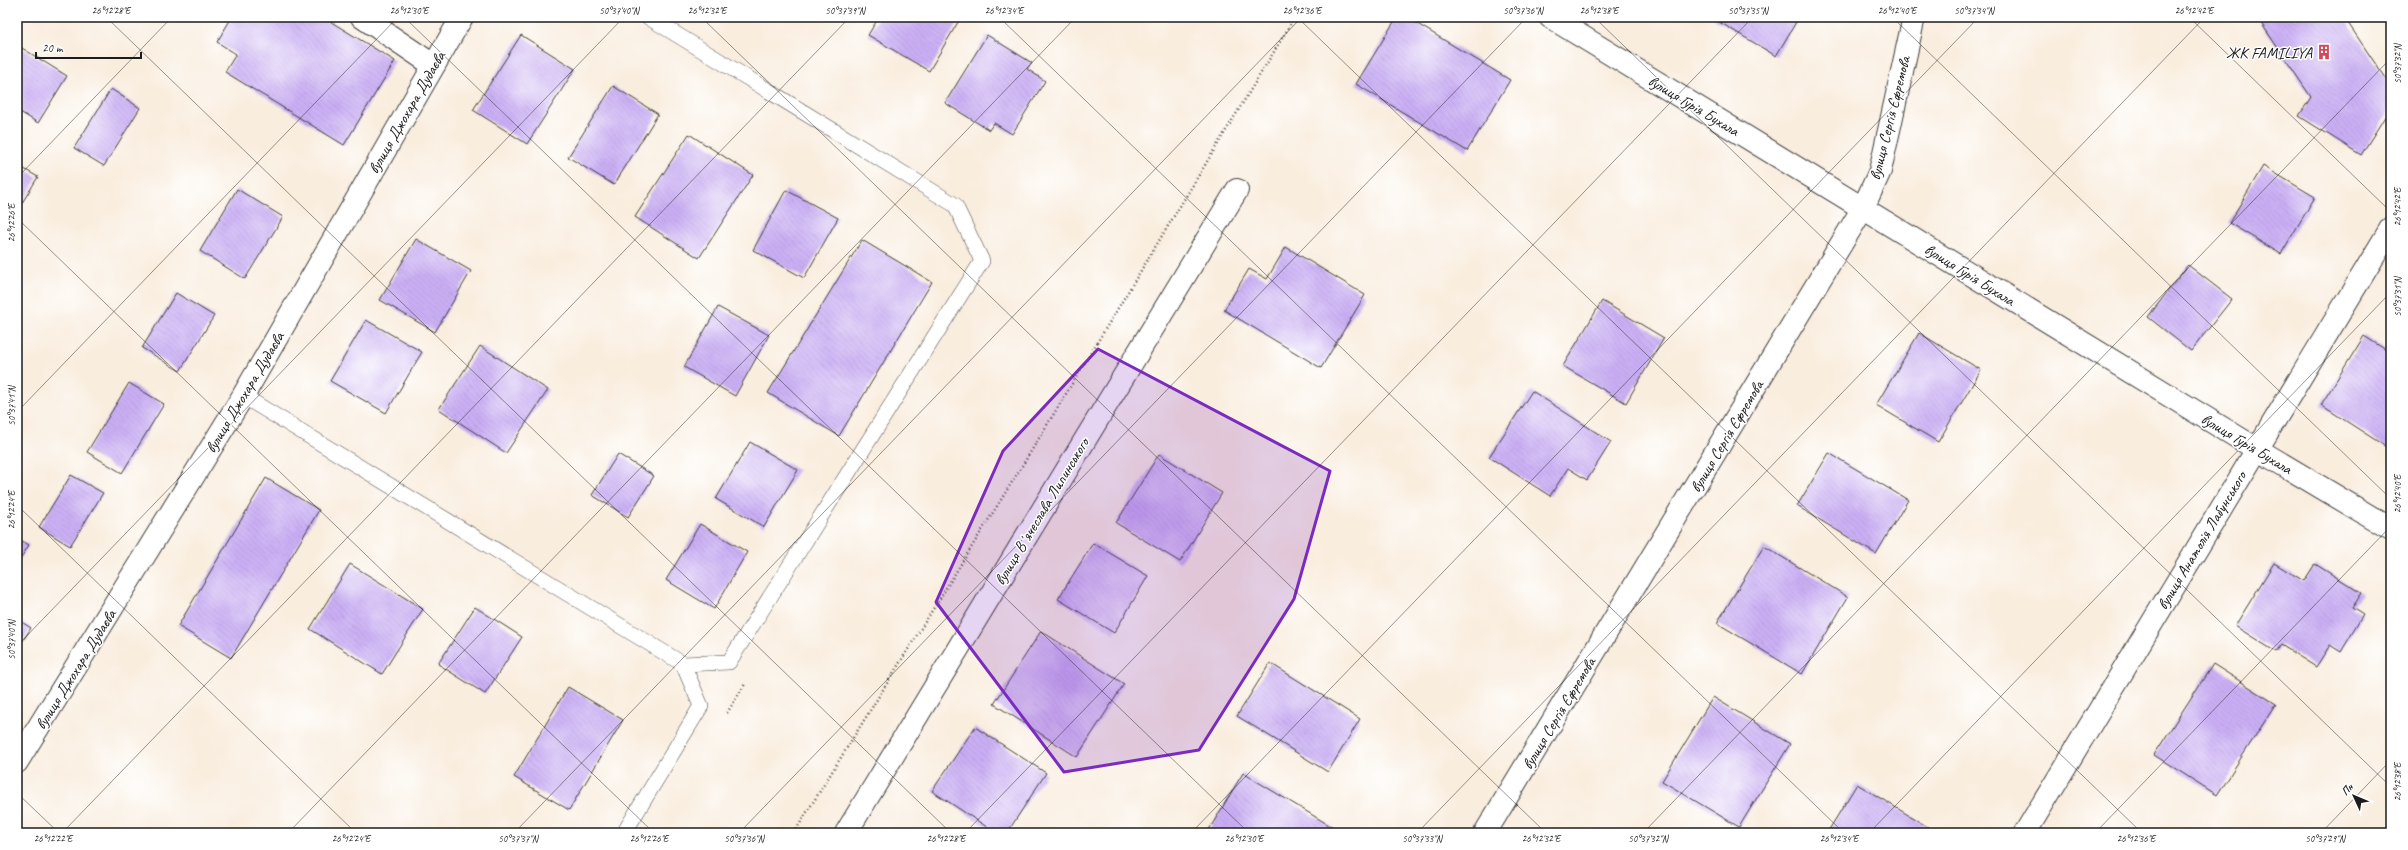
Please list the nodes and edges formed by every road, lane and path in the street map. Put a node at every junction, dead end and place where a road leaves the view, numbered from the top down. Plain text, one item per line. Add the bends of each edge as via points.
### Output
1 (362, 17) edge
2 (462, 17) edge
3 (648, 17) edge
4 (1295, 17) edge
5 (1914, 17) edge
6 (1554, 18) edge
7 (433, 65) junction
8 (1237, 190) dead end
9 (1863, 208) junction
10 (2391, 228) edge
11 (243, 396) junction
12 (2255, 448) junction
13 (2391, 529) edge
14 (683, 664) junction
15 (17, 762) edge
16 (627, 828) dead end
17 (794, 833) edge
18 (846, 833) edge
19 (1486, 833) edge
20 (2025, 833) edge

1 - 7 street
2 - 7 street, вулиця Джохара Дудаєва
3 - 14 lane via 954,205 982,261 729,662
4 - 17 path via 1030,453
5 - 9 street, вулиця Сергія Єфремова via 1880,171
6 - 9 street, вулиця Гурія Бухала
7 - 11 street, вулиця Джохара Дудаєва
8 - 18 street, вулиця Вʼячеслава Липинського
9 - 12 street, вулиця Гурія Бухала
9 - 19 street, вулиця Сергія Єфремова
10 - 12 street, вулиця Анатолія Лабунського
11 - 14 lane
11 - 15 street, вулиця Джохара Дудаєва
12 - 13 street, вулиця Гурія Бухала
12 - 20 street, вулиця Анатолія Лабунського
14 - 16 lane via 701,706

